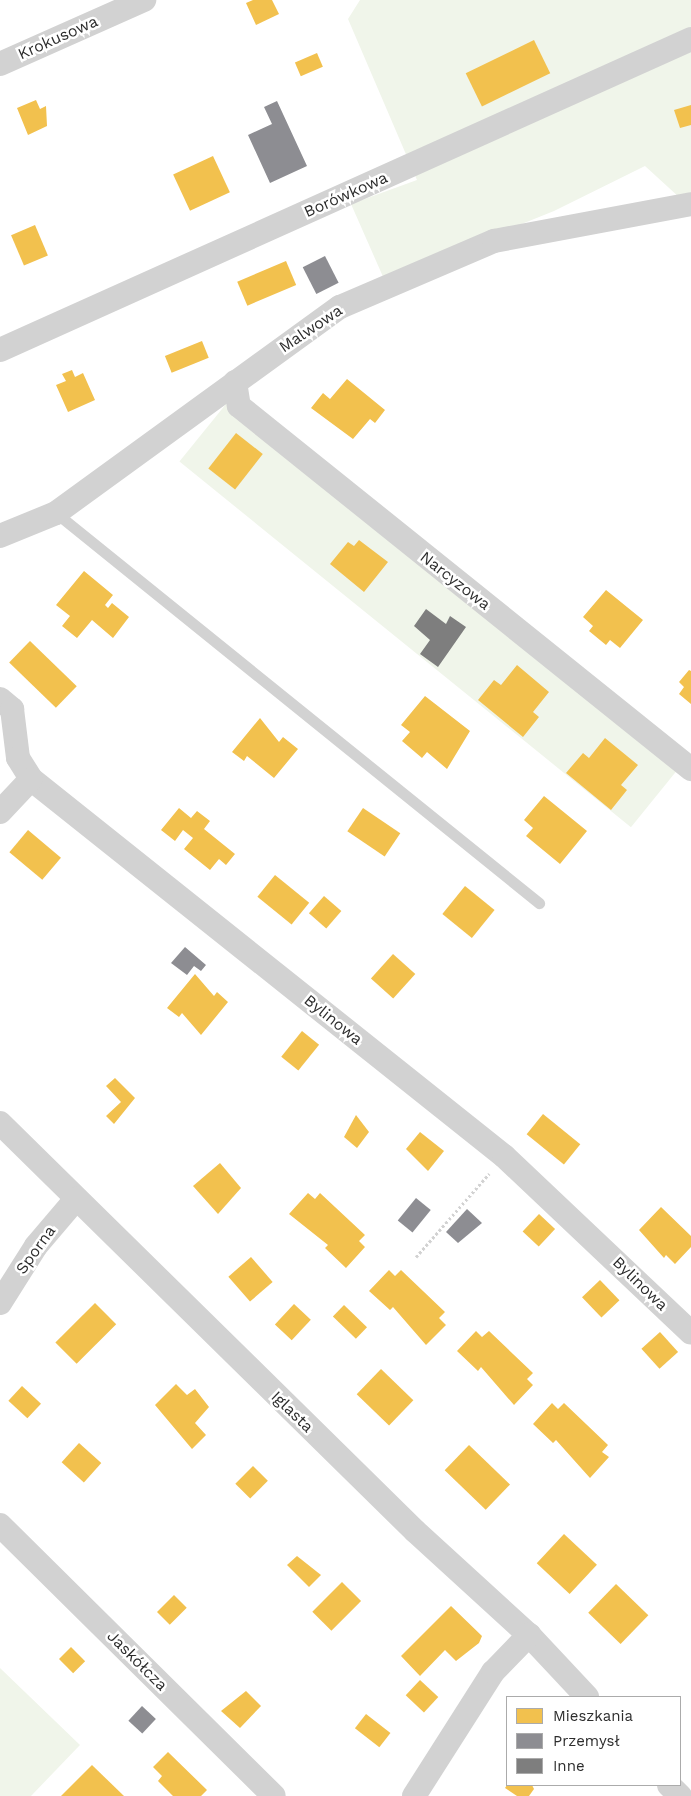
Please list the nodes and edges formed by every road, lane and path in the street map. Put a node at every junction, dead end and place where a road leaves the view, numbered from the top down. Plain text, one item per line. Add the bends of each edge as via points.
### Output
1 (144, 0) edge
2 (691, 39) edge
3 (0, 64) edge
4 (691, 204) edge
5 (0, 350) edge
6 (235, 382) junction
7 (56, 513) junction
8 (0, 536) edge
9 (0, 699) edge
10 (691, 768) edge
11 (31, 779) junction
12 (0, 812) edge
13 (539, 903) dead end
14 (0, 1123) edge
15 (504, 1156) junction
16 (76, 1199) junction
17 (416, 1258) dead end
18 (0, 1303) edge
19 (691, 1333) edge
20 (0, 1525) edge
21 (529, 1635) junction
22 (587, 1696) edge
23 (670, 1786) edge
24 (274, 1796) edge
25 (414, 1796) edge
26 (680, 1796) edge

1 - 3 street, Krokusowa
2 - 5 street, Borówkowa
4 - 6 street, Malwowa via 494,241 340,307
6 - 7 street, Malwowa
6 - 10 street, Narcyzowa via 239,406
7 - 8 street, Malwowa
7 - 13 lane
9 - 11 street, Bylinowa via 12,709 18,758
11 - 12 street
11 - 15 street, Bylinowa
14 - 16 street, Iglasta
15 - 17 path
15 - 19 street, Bylinowa
16 - 18 street, Sporna via 36,1246
16 - 21 street, Iglasta via 414,1531
20 - 24 street, Jaskółcza
21 - 22 street, Iglasta
21 - 25 street via 494,1672
23 - 26 street

